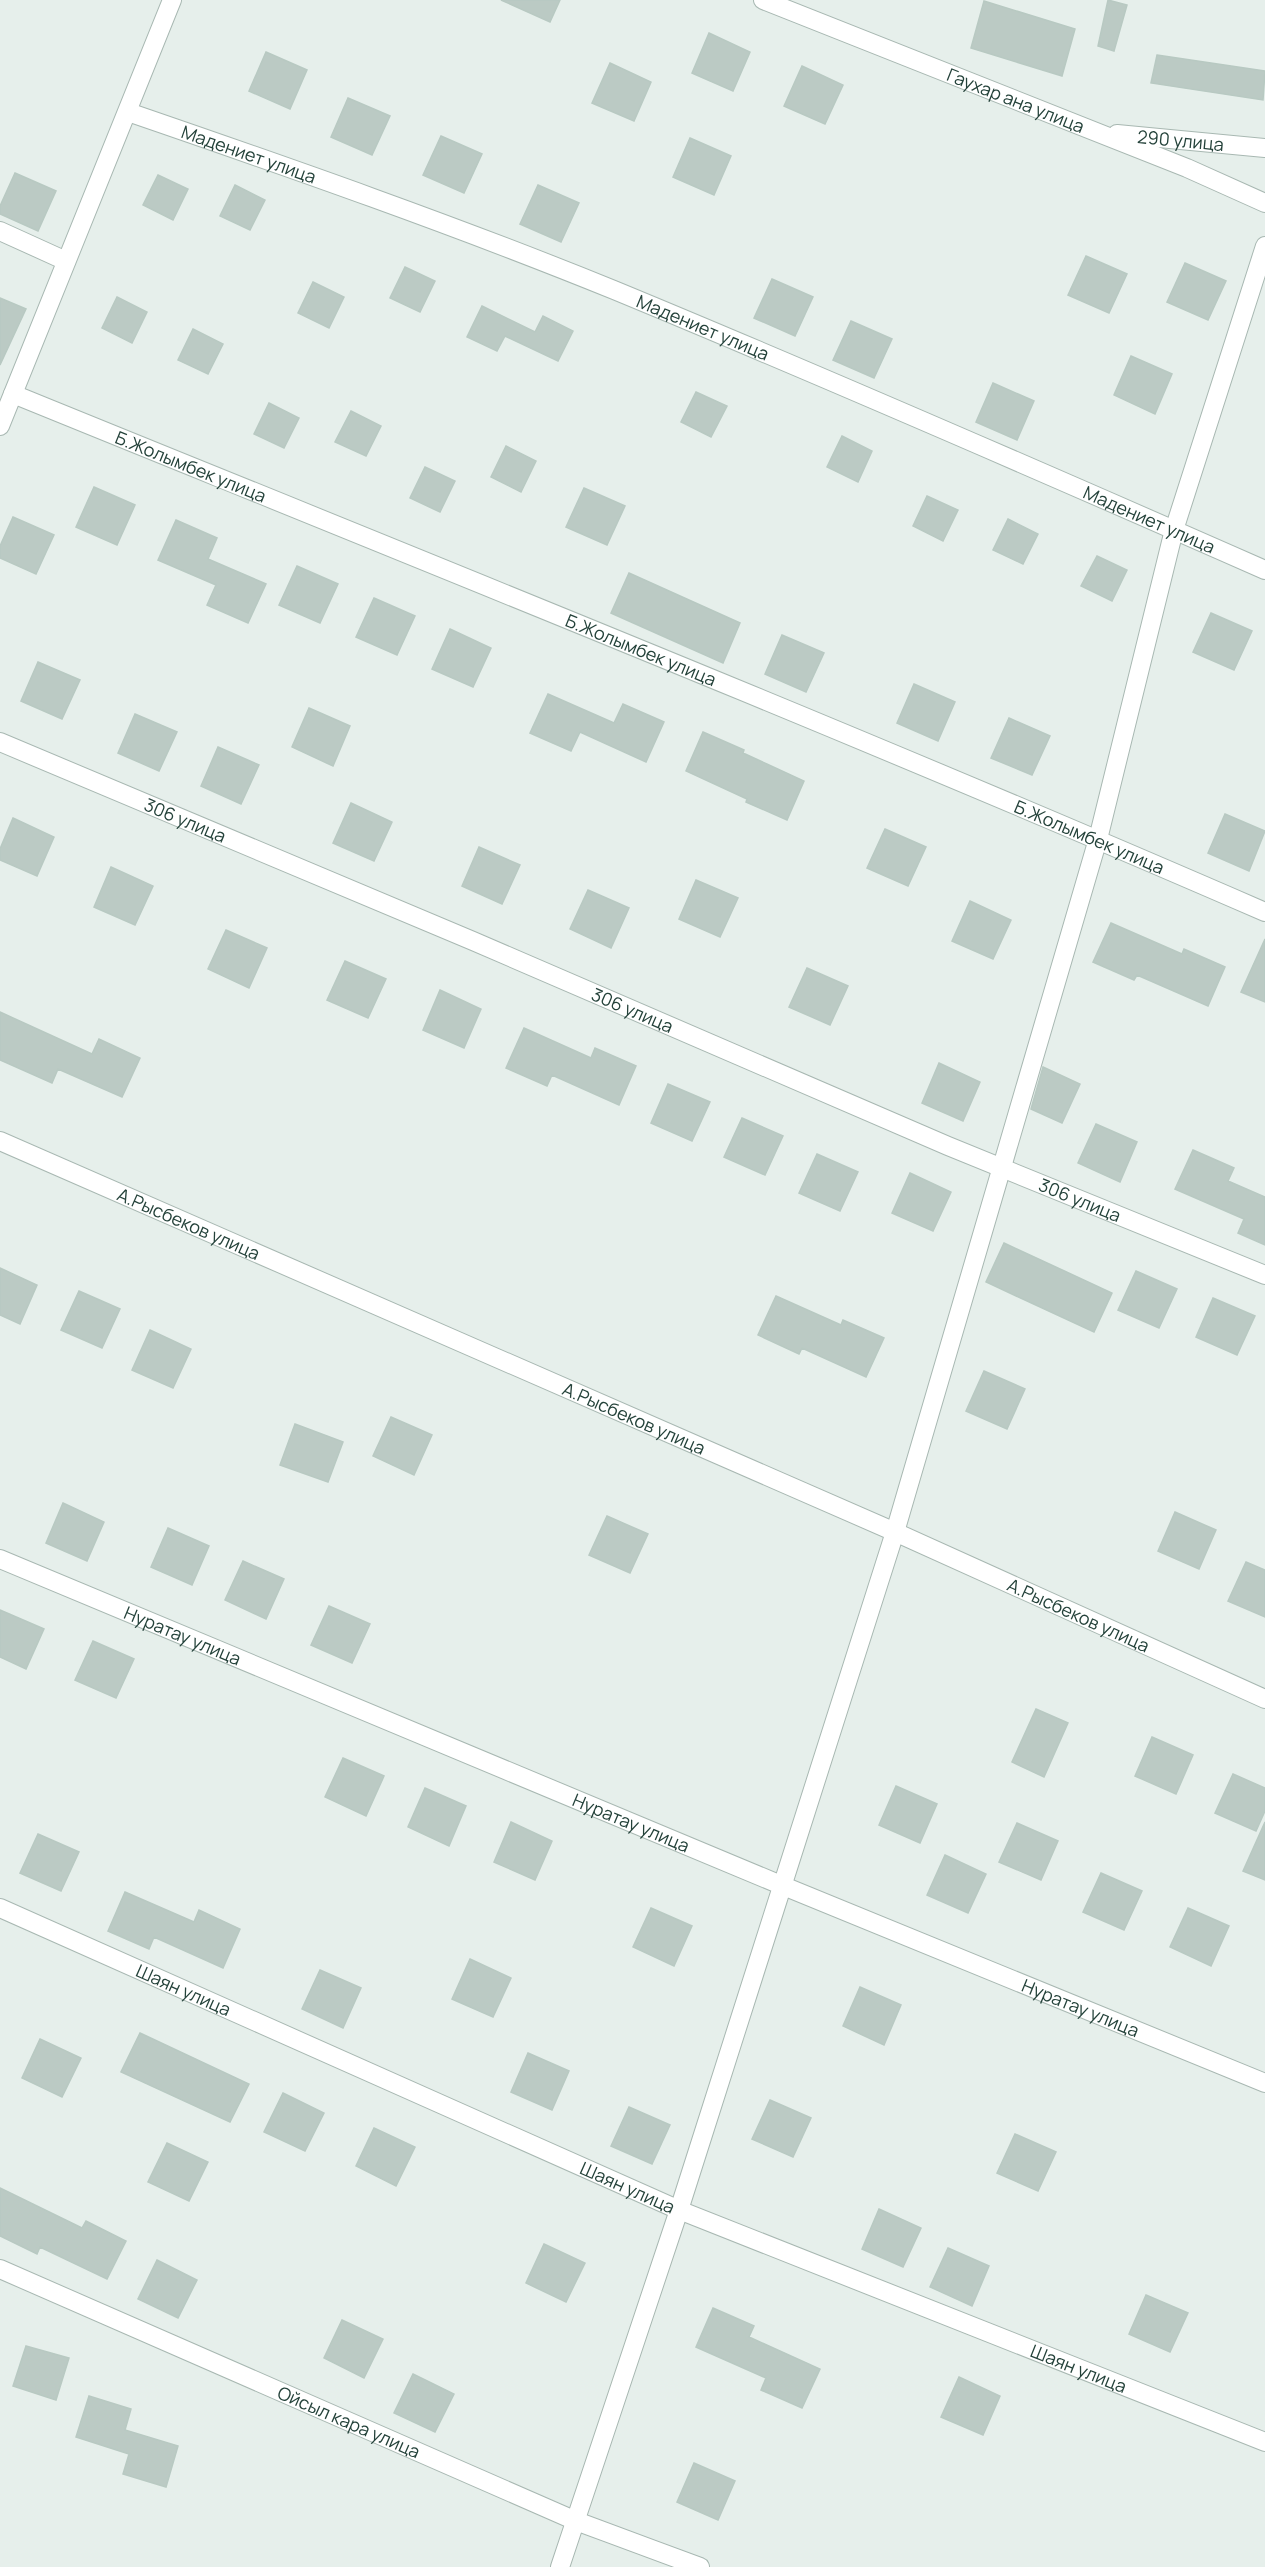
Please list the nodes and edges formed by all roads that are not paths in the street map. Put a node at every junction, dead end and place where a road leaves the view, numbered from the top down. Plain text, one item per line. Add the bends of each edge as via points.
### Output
1 (172, 0) edge
2 (763, 0) edge
3 (128, 112) junction
4 (1097, 132) junction
5 (1265, 148) edge
6 (1265, 203) edge
7 (0, 231) edge
8 (1265, 246) edge
9 (66, 261) junction
10 (13, 394) junction
11 (0, 426) edge
12 (1174, 530) junction
13 (1265, 570) edge
14 (0, 742) edge
15 (1098, 839) junction
16 (1265, 912) edge
17 (0, 1141) edge
18 (1000, 1167) junction
19 (1265, 1275) edge
20 (895, 1532) junction
21 (0, 1559) edge
22 (1265, 1700) edge
23 (781, 1886) junction
24 (0, 1908) edge
25 (1265, 2083) edge
26 (679, 2210) junction
27 (0, 2269) edge
28 (1265, 2442) edge
29 (576, 2521) junction
30 (560, 2567) edge
31 (700, 2567) edge

1 - 3 street
2 - 4 street, Гаухар ана улица
3 - 9 street
3 - 12 street, Мадениет улица via 376,198 611,289
4 - 5 street, 290 улица
4 - 6 street, Гаухар ана улица
7 - 9 street
8 - 12 street
9 - 10 street
10 - 11 street
10 - 15 street, Б.Жолымбек улица
12 - 13 street, Мадениет улица
12 - 15 street
14 - 18 street, 306 улица
15 - 16 street, Б.Жолымбек улица
15 - 18 street
17 - 20 street, А.Рысбеков улица
18 - 19 street, 306 улица
18 - 20 street
20 - 22 street, А.Рысбеков улица
20 - 23 street
21 - 23 street, Нуратау улица
23 - 25 street, Нуратау улица
23 - 26 street
24 - 26 street, Шаян улица
26 - 28 street, Шаян улица
26 - 29 street
27 - 29 street, Ойсыл кара улица
29 - 30 street
29 - 31 street, Ойсыл кара улица

